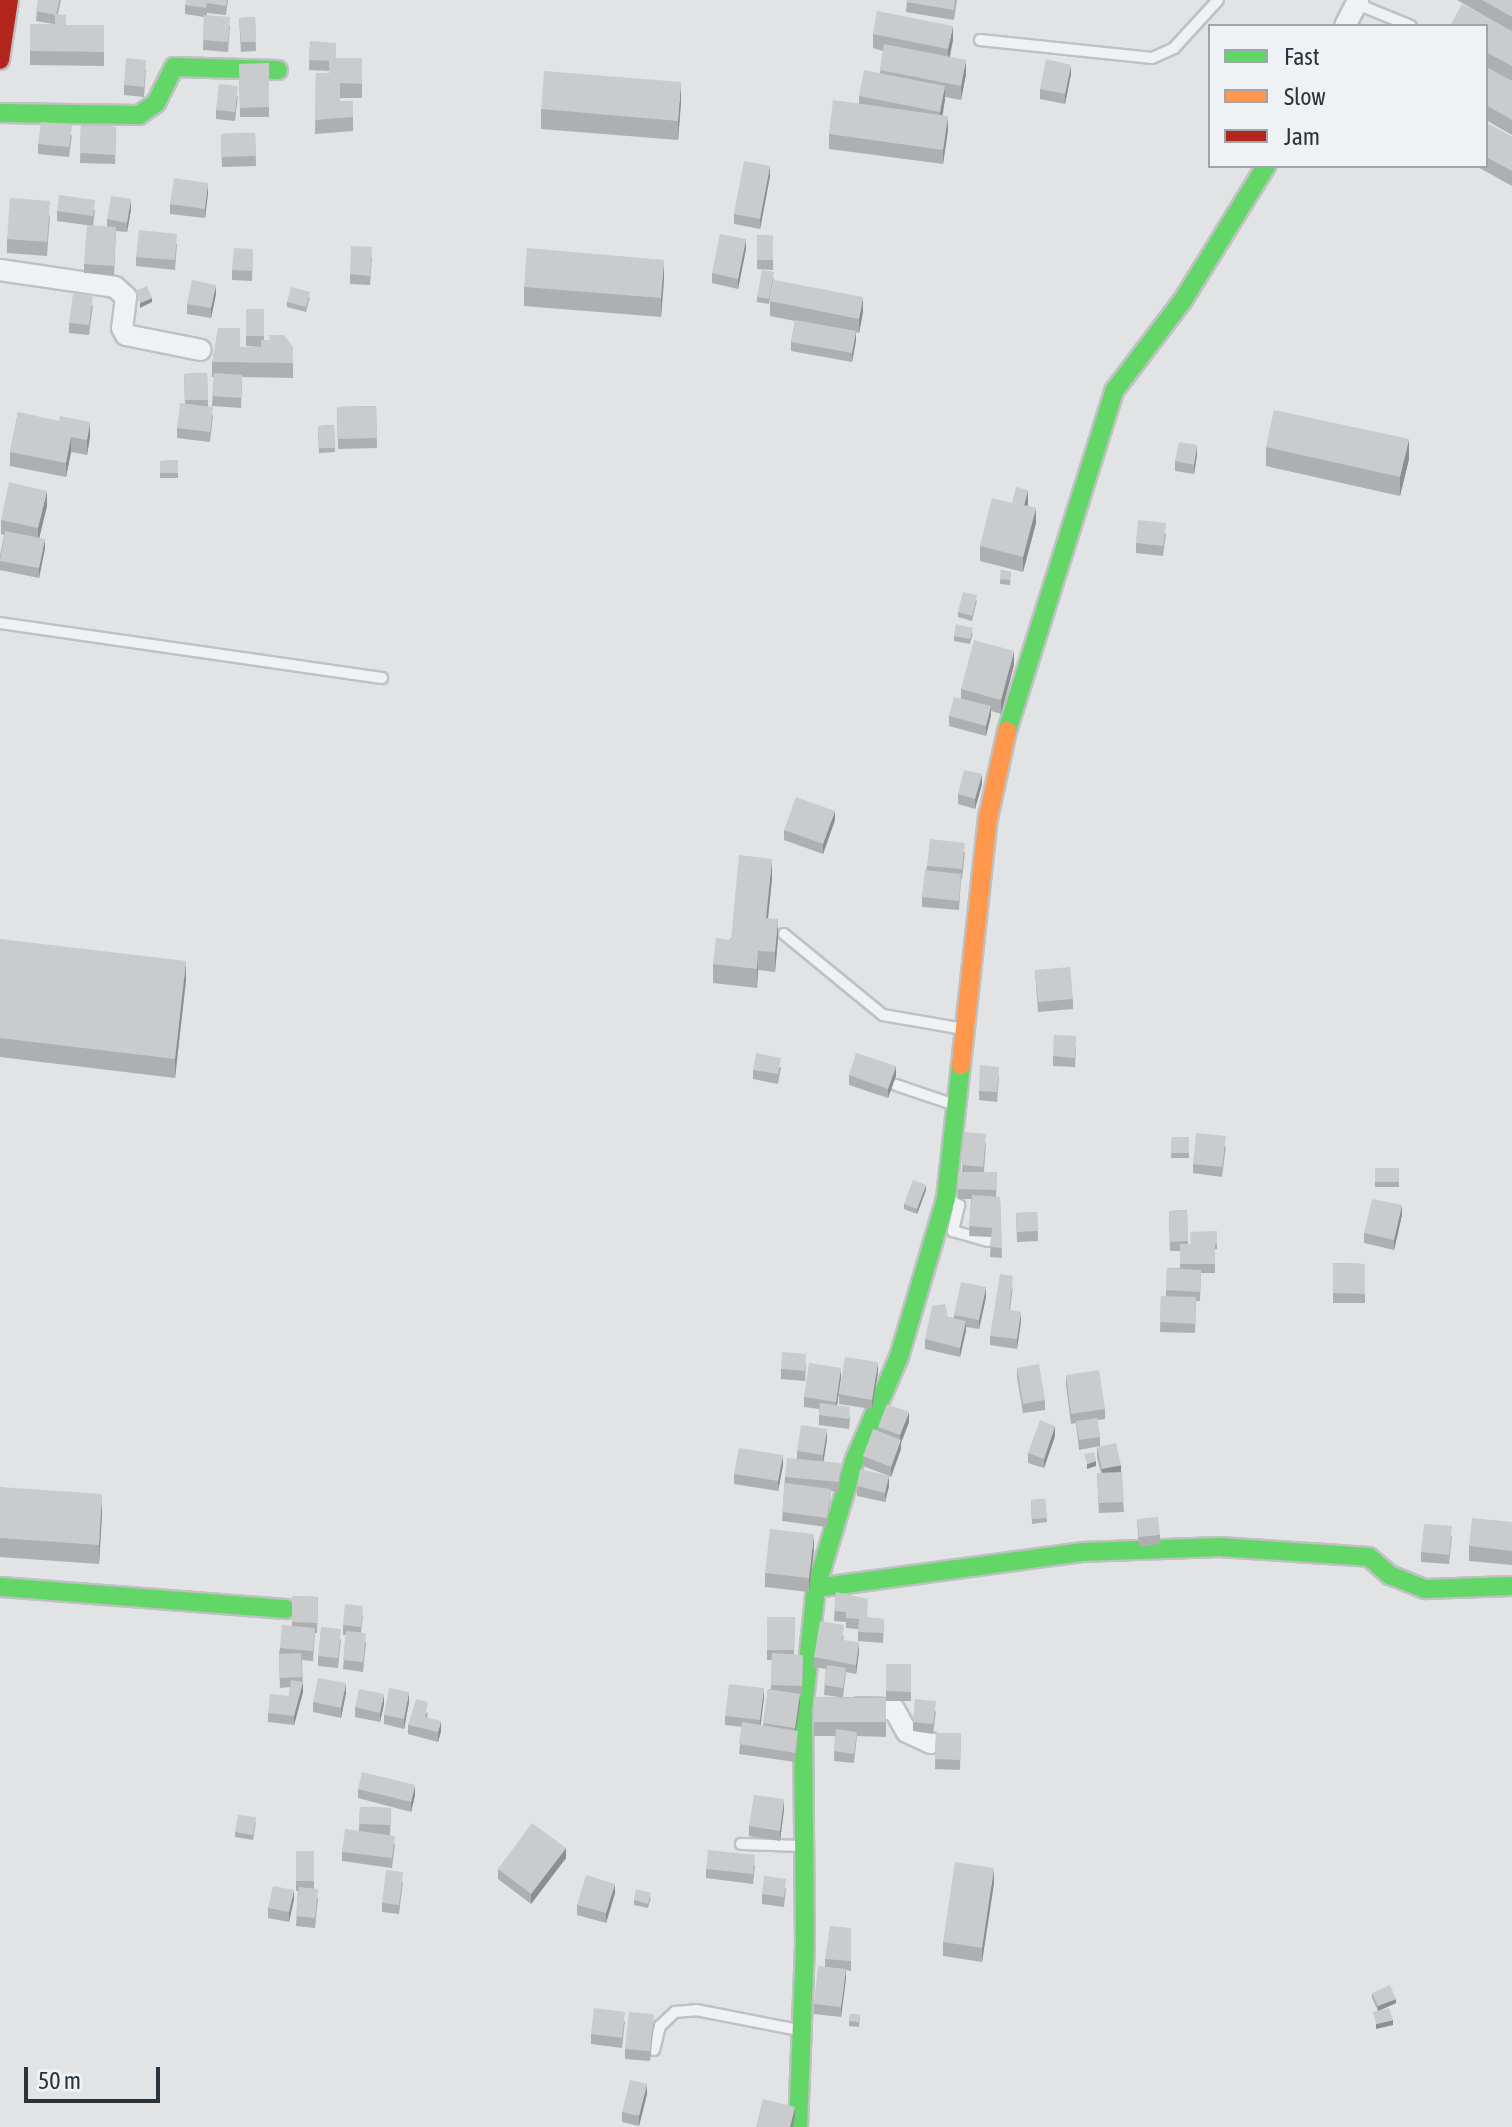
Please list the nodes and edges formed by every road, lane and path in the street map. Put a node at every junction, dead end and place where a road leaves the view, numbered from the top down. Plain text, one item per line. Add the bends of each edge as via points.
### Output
1 (1218, 0) edge
2 (1358, 2) edge
3 (5, 12) edge
4 (1346, 24) edge
5 (1407, 24) edge
6 (980, 40) dead end
7 (0, 60) edge
8 (278, 70) dead end
9 (0, 113) edge
10 (1265, 168) edge
11 (0, 270) edge
12 (201, 350) dead end
13 (0, 623) edge
14 (382, 678) dead end
15 (784, 934) dead end
16 (964, 1029) junction
17 (896, 1085) edge
18 (957, 1105) junction
19 (946, 1198) junction
20 (988, 1241) edge
21 (1512, 1586) edge
22 (0, 1587) edge
23 (816, 1588) junction
24 (286, 1609) dead end
25 (803, 1711) junction
26 (931, 1743) dead end
27 (741, 1844) dead end
28 (804, 1846) junction
29 (801, 2030) junction
30 (654, 2050) edge
31 (798, 2127) edge

1 - 6 lane via 1174,48 1152,58
2 - 4 street
2 - 5 lane
3 - 7 street
8 - 9 street via 174,67 156,103 139,115
10 - 16 street via 1183,300 1114,391 1002,747 988,818
11 - 12 street via 115,287 126,297 126,335
13 - 14 lane
15 - 16 lane via 883,1015
16 - 18 street
17 - 18 lane
18 - 19 street
19 - 20 lane via 959,1205 953,1231
19 - 23 street via 899,1357 855,1459
21 - 23 street via 1425,1589 1390,1575 1369,1557 1220,1547 1082,1552
22 - 24 street
23 - 25 street
25 - 26 street via 894,1709 907,1732
25 - 28 street
27 - 28 lane
28 - 29 street
29 - 30 lane via 696,2010 675,2012 660,2026
29 - 31 street

